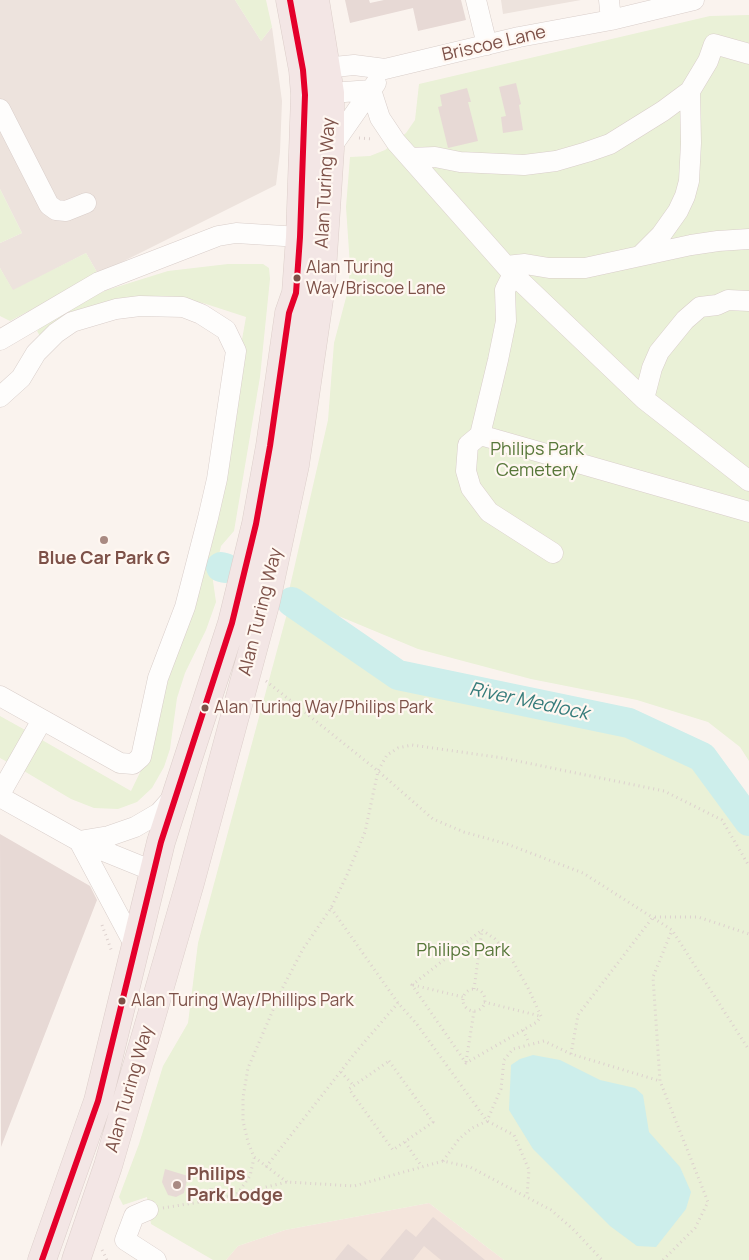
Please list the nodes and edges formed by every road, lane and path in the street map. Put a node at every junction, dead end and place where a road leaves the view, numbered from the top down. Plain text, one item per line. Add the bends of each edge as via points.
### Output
1 (290, 0) edge
2 (315, 0) edge
3 (476, 0) edge
4 (609, 0) edge
5 (694, 0) edge
6 (612, 20) junction
7 (487, 45) junction
8 (749, 54) edge
9 (385, 69) junction
10 (316, 82) junction
11 (371, 90) junction
12 (690, 90) junction
13 (0, 109) edge
14 (330, 149) junction
15 (410, 158) junction
16 (86, 202) dead end
17 (300, 237) junction
18 (749, 239) edge
19 (641, 255) junction
20 (510, 270) junction
21 (749, 301) edge
22 (0, 340) edge
23 (0, 397) edge
24 (644, 399) junction
25 (480, 435) junction
26 (749, 481) edge
27 (749, 512) edge
28 (553, 553) dead end
29 (247, 668) junction
30 (0, 696) edge
31 (42, 720) junction
32 (378, 771) junction
33 (0, 795) edge
34 (176, 795) junction
35 (79, 841) junction
36 (749, 866) edge
37 (153, 871) junction
38 (190, 883) junction
39 (331, 908) junction
40 (653, 917) junction
41 (482, 930) junction
42 (672, 930) junction
43 (749, 934) edge
44 (135, 946) junction
45 (412, 985) junction
46 (474, 989) junction
47 (463, 997) junction
48 (484, 1002) junction
49 (398, 1003) junction
50 (474, 1011) junction
51 (541, 1016) junction
52 (523, 1030) junction
53 (529, 1043) junction
54 (749, 1050) edge
55 (571, 1054) junction
56 (466, 1063) junction
57 (341, 1072) junction
58 (660, 1082) junction
59 (354, 1086) junction
60 (487, 1121) junction
61 (405, 1142) junction
62 (254, 1157) junction
63 (442, 1161) junction
64 (266, 1167) junction
65 (422, 1167) junction
66 (287, 1182) junction
67 (211, 1188) dead end
68 (237, 1194) junction
69 (527, 1195) junction
70 (212, 1200) junction
71 (148, 1210) joint
72 (42, 1260) edge
73 (76, 1260) edge
74 (156, 1260) edge
75 (602, 1260) edge
76 (664, 1260) edge

1 - 10 highway
2 - 10 highway
3 - 7 street
4 - 6 street
5 - 6 street, Briscoe Lane
6 - 7 street, Briscoe Lane
7 - 9 street, Briscoe Lane
8 - 12 street via 714,44 708,61
9 - 10 street via 354,65
9 - 11 street
10 - 11 street
10 - 14 highway, Alan Turing Way
10 - 17 highway, Alan Turing Way
11 - 14 street
11 - 15 street via 380,118
12 - 15 street via 617,140 556,160 524,165 484,154
12 - 19 street via 691,143 685,196 661,234
13 - 16 street via 49,205 66,211
14 - 29 highway, Alan Turing Way via 321,286 307,391 282,530
15 - 20 street
17 - 22 street via 236,233 218,236 98,282
17 - 34 highway, Alan Turing Way via 296,292 289,313 256,524 232,623
18 - 19 street via 718,240
19 - 20 street via 586,268 525,264
20 - 24 street
20 - 25 street via 505,290 506,321
21 - 24 street via 728,300 717,306 700,307 685,320 659,352
23 - 31 street via 21,378 36,353 56,332 72,322 116,309 183,307 202,314 226,330 236,351 215,486 185,607 158,678 141,757 133,764 120,763
24 - 26 street
25 - 27 street
25 - 28 street via 468,445 466,471 478,500 489,512
29 - 32 path
29 - 38 highway, Alan Turing Way
30 - 31 street
31 - 33 street
32 - 36 path via 387,755 412,745 502,758 664,791 722,820
32 - 39 path via 365,832
32 - 40 path via 433,819 583,873
33 - 35 street
34 - 35 street via 159,813 135,827
34 - 37 highway, Alan Turing Way
35 - 37 street
35 - 44 street
37 - 38 highway
37 - 44 highway, Alan Turing Way
38 - 73 highway, Alan Turing Way via 108,1166
39 - 49 path
39 - 62 path via 303,949 282,989 248,1068 242,1121
40 - 42 path
40 - 43 path via 698,918
40 - 55 path via 578,1015
41 - 45 path
41 - 46 path
41 - 51 path via 495,939 511,958
42 - 54 path
42 - 58 path via 653,977
44 - 72 highway, Alan Turing Way via 98,1101
45 - 47 path
45 - 56 path
46 - 47 path
46 - 48 path via 482,993
47 - 50 path via 466,1008
48 - 50 path
48 - 51 path
49 - 57 path
49 - 60 path
50 - 56 path
51 - 52 path
52 - 53 path
52 - 56 path
53 - 55 path via 544,1041
53 - 60 path via 513,1049 504,1060 501,1088
55 - 58 path
57 - 59 path
57 - 64 path
58 - 76 path via 708,1202 696,1228
59 - 61 path via 349,1089 393,1150
59 - 61 path via 389,1060 433,1122
60 - 63 path via 472,1128
60 - 69 path via 514,1135 528,1170
61 - 65 path
62 - 64 path
62 - 68 path via 250,1176
63 - 65 path
63 - 69 path via 470,1167
64 - 66 path
65 - 66 path via 354,1186
66 - 68 path
67 - 70 path
68 - 70 path
69 - 75 path via 558,1216
70 - 71 path
71 - 74 street via 134,1216 125,1240

